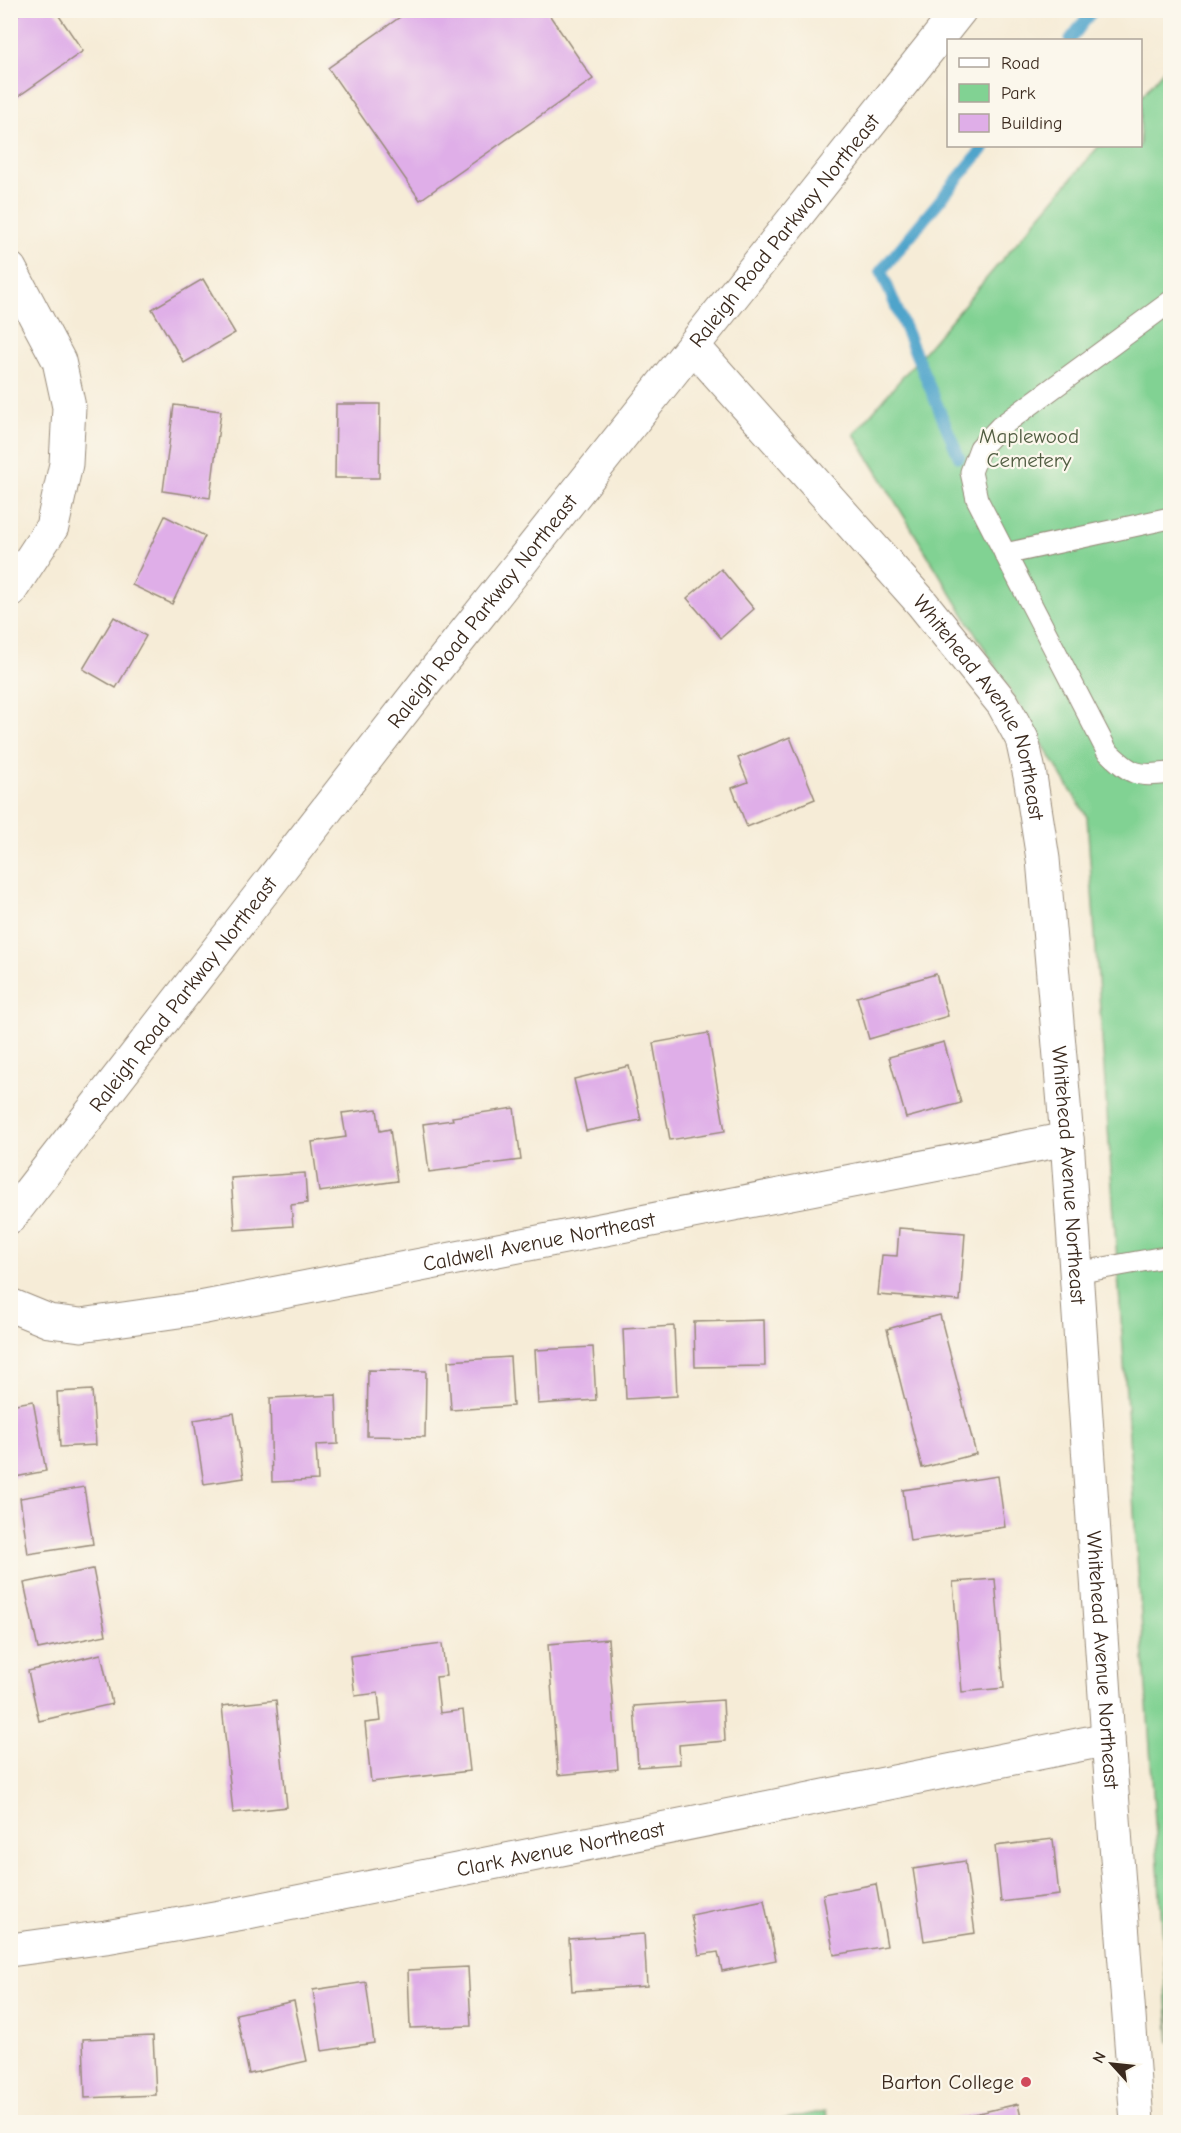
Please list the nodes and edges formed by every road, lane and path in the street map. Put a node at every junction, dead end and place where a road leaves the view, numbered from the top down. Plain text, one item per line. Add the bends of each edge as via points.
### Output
1 (960, 10) edge
2 (10, 269) edge
3 (1170, 302) edge
4 (694, 346) junction
5 (1170, 518) edge
6 (1005, 554) junction
7 (10, 591) edge
8 (1170, 773) edge
9 (1067, 1139) junction
10 (10, 1217) edge
11 (1170, 1256) edge
12 (1076, 1274) junction
13 (10, 1305) edge
14 (1108, 1739) junction
15 (10, 1950) edge
16 (1137, 2122) edge

1 - 4 street, Raleigh Road Parkway Northeast
2 - 7 street via 59,361 69,407 66,464 52,527
3 - 6 lane via 1000,427 980,448 972,472 977,499
4 - 9 street, Whitehead Avenue Northeast via 921,602 1003,704 1022,739 1043,860
4 - 10 street, Raleigh Road Parkway Northeast via 425,682
5 - 6 lane
6 - 8 lane via 1107,752 1127,770 1149,776
9 - 12 street, Whitehead Avenue Northeast
9 - 13 street, Caldwell Avenue Northeast via 200,1308 81,1325 49,1321
11 - 12 lane
12 - 14 street, Whitehead Avenue Northeast
14 - 15 street, Clark Avenue Northeast via 243,1913
14 - 16 street, Whitehead Avenue Northeast

